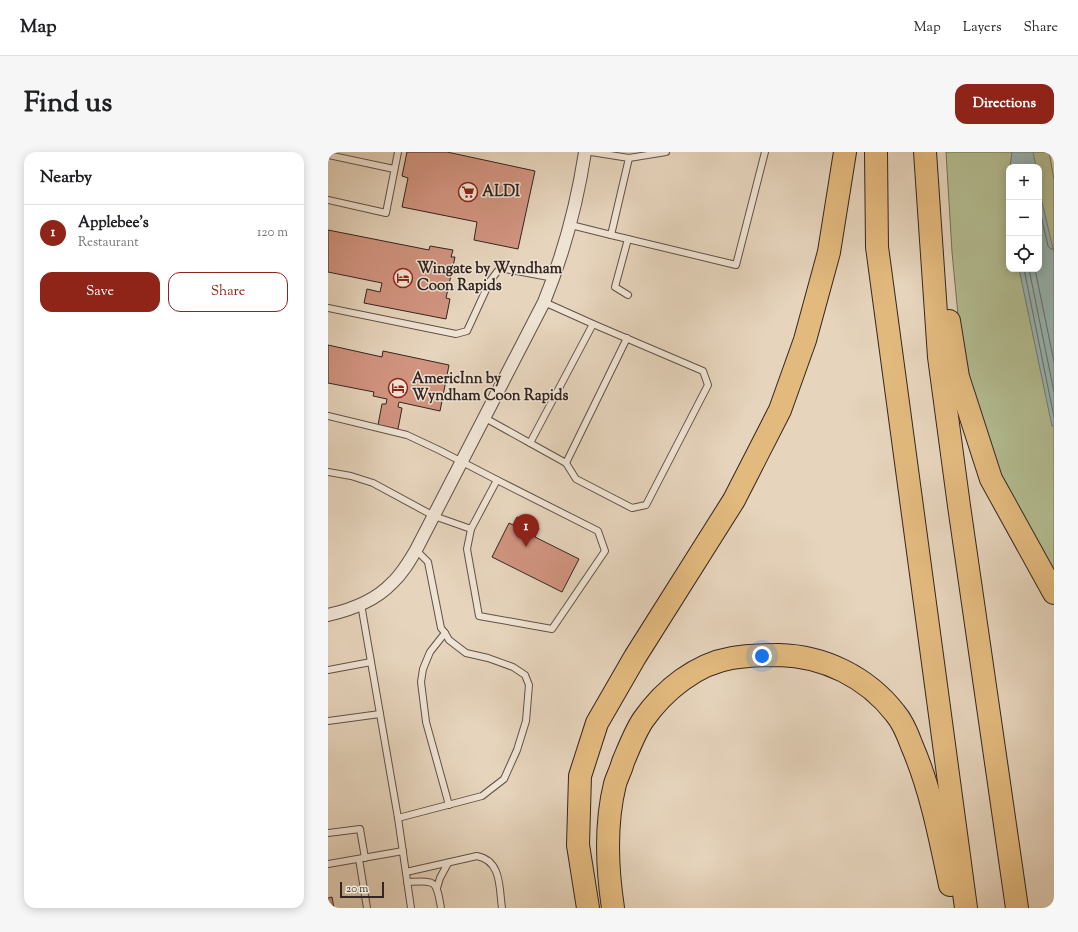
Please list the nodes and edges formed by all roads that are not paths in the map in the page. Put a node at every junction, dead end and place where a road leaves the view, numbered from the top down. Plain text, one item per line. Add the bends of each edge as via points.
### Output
1 (398, 152) edge
2 (584, 152) edge
3 (591, 152) edge
4 (666, 152) edge
5 (765, 152) edge
6 (845, 152) edge
7 (876, 152) edge
8 (328, 155) edge
9 (926, 157) edge
10 (629, 158) junction
11 (394, 169) junction
12 (328, 200) edge
13 (571, 225) junction
14 (611, 235) junction
15 (628, 239) junction
16 (554, 278) junction
17 (628, 295) dead end
18 (544, 302) junction
19 (328, 308) edge
20 (593, 324) junction
21 (627, 338) junction
22 (328, 416) edge
23 (485, 418) junction
24 (530, 443) junction
25 (461, 462) junction
26 (566, 463) junction
27 (328, 472) edge
28 (497, 480) junction
29 (434, 516) junction
30 (471, 529) junction
31 (416, 550) junction
32 (1054, 593) edge
33 (361, 604) junction
34 (328, 615) edge
35 (444, 633) junction
36 (371, 662) junction
37 (328, 670) edge
38 (380, 714) junction
39 (328, 721) edge
40 (448, 805) junction
41 (398, 818) junction
42 (328, 833) edge
43 (403, 851) junction
44 (362, 858) junction
45 (448, 863) junction
46 (328, 864) edge
47 (406, 872) junction
48 (407, 882) junction
49 (437, 888) junction
50 (367, 908) edge
51 (411, 908) edge
52 (440, 908) edge
53 (502, 908) edge
54 (588, 908) edge
55 (613, 908) edge
56 (955, 908) edge
57 (966, 908) edge
58 (1018, 908) edge

1 - 11 lane
2 - 13 street
3 - 10 lane
4 - 10 lane
5 - 15 lane via 736,265
6 - 54 highway via 829,252 805,340 780,410 734,500 597,722 580,776 578,845
7 - 57 highway via 877,248
8 - 11 lane
9 - 32 highway via 958,377 991,479
9 - 58 highway via 939,357 958,506
10 - 14 lane
11 - 12 lane via 386,213
13 - 14 lane
13 - 16 street
14 - 15 lane
15 - 17 lane via 615,287
16 - 18 street
16 - 19 lane via 500,268 490,281 467,331 456,334
18 - 20 lane
18 - 23 street
20 - 21 lane
20 - 24 lane
21 - 26 lane
21 - 26 lane via 703,371 708,385 646,504 632,508 576,479
22 - 25 lane via 407,435
23 - 24 lane
23 - 25 street
24 - 26 lane
25 - 28 lane
25 - 29 street
27 - 29 lane via 373,483
28 - 30 lane
28 - 30 lane via 598,531 605,551 552,629 479,616 467,549
29 - 30 lane
29 - 31 street
31 - 33 street via 392,583 381,593
31 - 35 lane via 428,562
33 - 34 street
33 - 36 lane
35 - 40 lane via 430,652 421,682 426,722
35 - 40 lane via 466,653 513,667 525,675 528,685 526,721 504,779 482,796
36 - 37 lane
36 - 38 lane
38 - 39 lane
38 - 41 lane
40 - 41 lane
41 - 43 lane
42 - 44 lane via 360,829
43 - 44 lane
43 - 47 lane
44 - 46 lane
44 - 50 lane
45 - 47 lane
45 - 49 lane
45 - 53 lane via 477,856 493,864 497,871
47 - 48 lane
48 - 49 lane via 428,881
48 - 51 lane
49 - 52 lane
55 - 56 highway via 608,843 615,784 642,721 659,700 696,671 731,658 756,655 789,655 813,659 843,670 880,696 896,714 909,738 930,794

